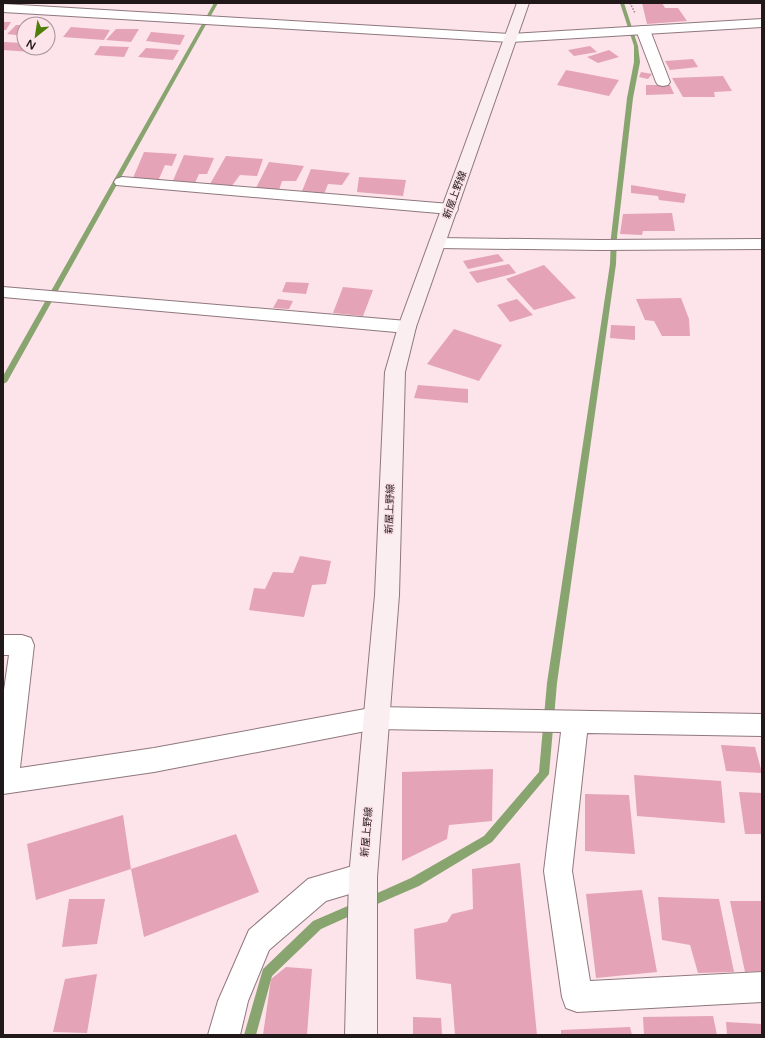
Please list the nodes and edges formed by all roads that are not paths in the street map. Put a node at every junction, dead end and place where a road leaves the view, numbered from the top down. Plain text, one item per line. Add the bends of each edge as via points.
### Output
1 (523, 3) edge
2 (3, 8) edge
3 (762, 23) edge
4 (643, 30) junction
5 (510, 38) junction
6 (663, 82) dead end
7 (122, 182) dead end
8 (450, 209) junction
9 (438, 243) junction
10 (762, 244) edge
11 (3, 292) edge
12 (407, 327) junction
13 (3, 645) edge
14 (376, 718) junction
15 (575, 721) junction
16 (762, 725) edge
17 (4, 782) edge
18 (363, 877) junction
19 (762, 987) edge
20 (224, 1035) edge
21 (362, 1035) edge

1 - 5 main road, 新屋上野線
2 - 5 street
3 - 4 street
4 - 5 street
4 - 6 street
5 - 8 main road, 新屋上野線
7 - 8 street
8 - 9 main road, 新屋上野線
9 - 10 street
9 - 12 main road, 新屋上野線
11 - 12 street
12 - 14 main road, 新屋上野線 via 395,372 387,596
13 - 17 street via 22,645
14 - 15 street
14 - 17 street via 154,760
14 - 18 main road, 新屋上野線
15 - 16 street
15 - 19 street via 558,871 577,997
18 - 20 street via 318,889 259,940 233,1001
18 - 21 main road, 新屋上野線

